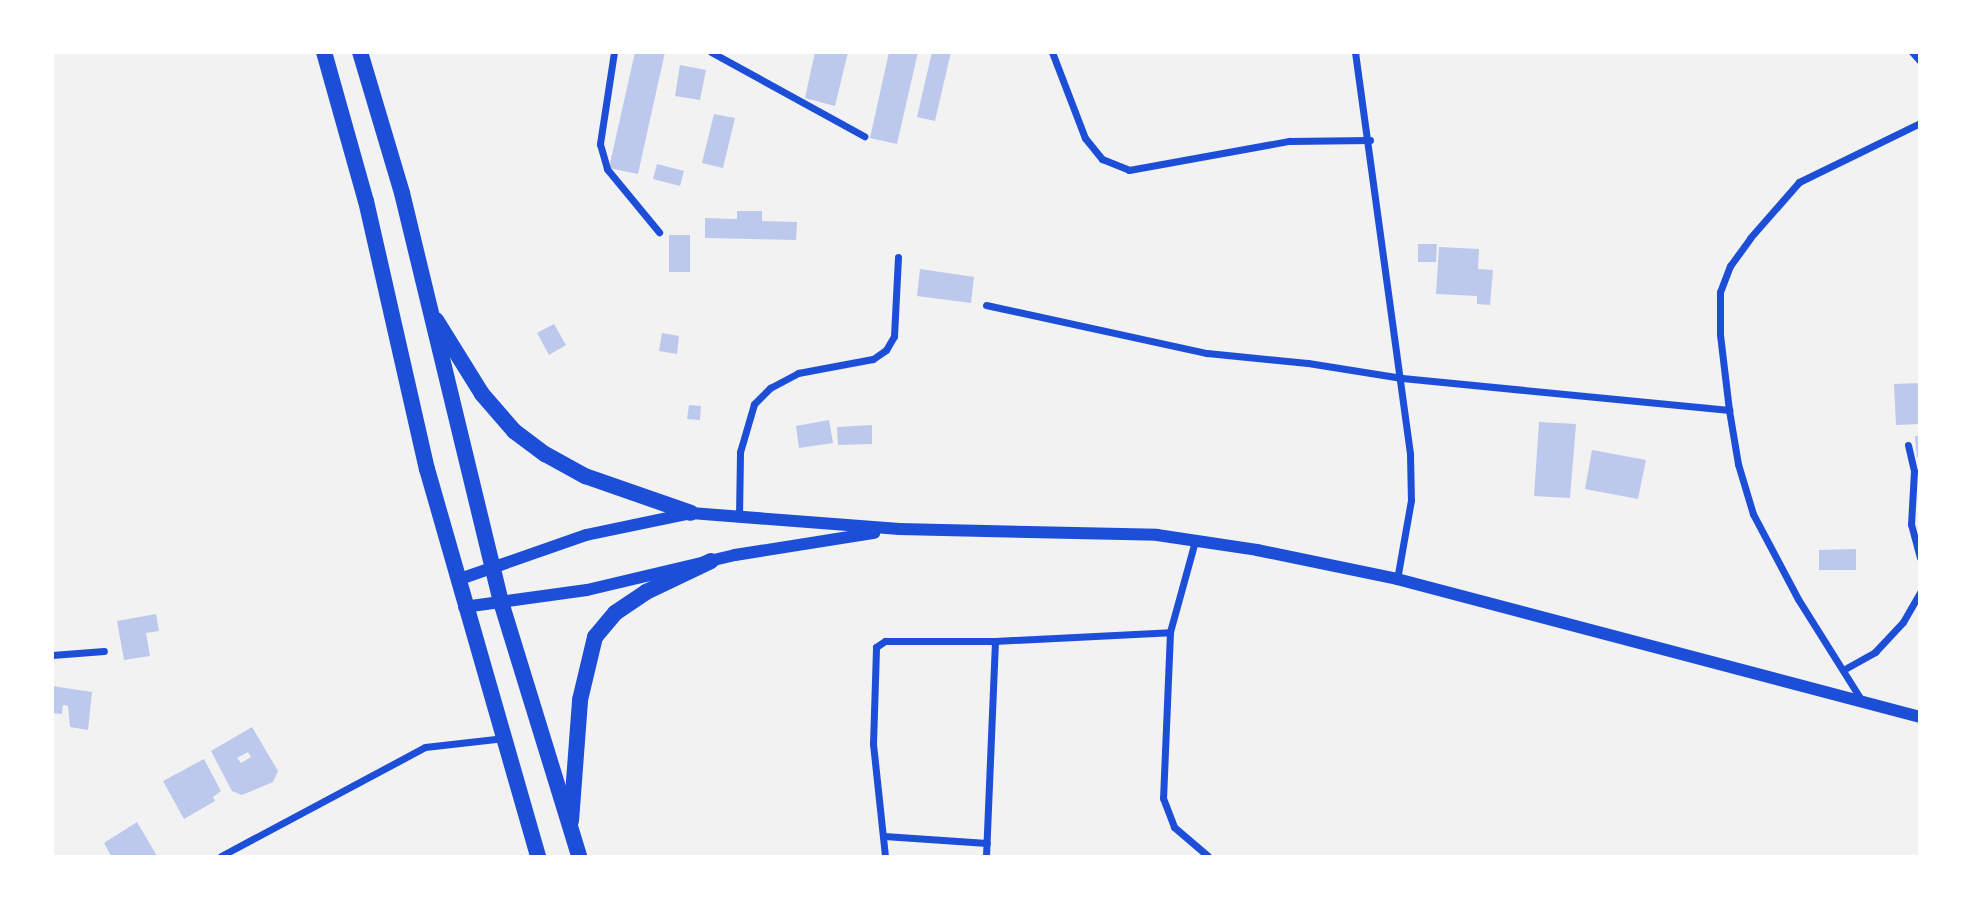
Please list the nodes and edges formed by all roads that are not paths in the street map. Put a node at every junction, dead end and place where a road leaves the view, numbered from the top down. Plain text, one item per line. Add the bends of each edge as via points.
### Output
1 (324, 52) edge
2 (360, 52) edge
3 (614, 52) edge
4 (711, 52) edge
5 (1052, 52) edge
6 (1355, 52) edge
7 (1912, 52) edge
8 (1920, 61) edge
9 (1920, 123) edge
10 (864, 136) dead end
11 (1370, 140) junction
12 (659, 232) dead end
13 (898, 257) dead end
14 (426, 304) junction
15 (986, 305) dead end
16 (1402, 378) junction
17 (1729, 410) junction
18 (1908, 445) dead end
19 (691, 513) junction
20 (739, 517) junction
21 (898, 529) junction
22 (1195, 541) junction
23 (1920, 558) edge
24 (711, 561) junction
25 (492, 568) junction
26 (1397, 579) junction
27 (457, 580) junction
28 (1920, 592) edge
29 (502, 602) junction
30 (464, 607) junction
31 (1170, 632) junction
32 (995, 641) junction
33 (104, 651) dead end
34 (52, 655) edge
35 (1843, 670) junction
36 (1864, 704) junction
37 (1920, 717) edge
38 (504, 738) junction
39 (571, 831) junction
40 (884, 836) junction
41 (987, 843) junction
42 (221, 856) edge
43 (538, 856) edge
44 (579, 856) edge
45 (885, 856) edge
46 (986, 856) edge
47 (1208, 856) edge

1 - 27 highway via 366,201 426,468
2 - 14 highway via 402,193
3 - 12 street via 600,144 607,169
4 - 10 street
5 - 11 street via 1085,138 1102,159 1129,170 1289,141
6 - 11 street via 1358,91
7 - 8 street
9 - 17 street via 1799,182 1730,267 1720,292
11 - 16 street
13 - 20 street via 894,336 886,350 873,359 798,373 770,388 754,404 740,452
14 - 19 highway via 482,394 514,431 585,475
14 - 25 highway
15 - 16 street via 1207,354 1321,364
16 - 17 street
16 - 26 street via 1411,500
17 - 35 street via 1753,514 1780,568
18 - 23 street via 1914,471 1911,524
19 - 20 street
19 - 25 street via 586,535
20 - 21 street
21 - 22 street via 1108,533
21 - 24 street
22 - 26 street
22 - 31 street
24 - 29 street via 587,590
24 - 39 highway via 625,606 595,637 580,700
25 - 27 street
25 - 29 highway
26 - 36 street
27 - 30 highway
28 - 35 street via 1903,621 1875,652
29 - 30 street
29 - 39 highway
30 - 38 highway
31 - 32 street
31 - 47 street via 1163,798 1174,827
32 - 40 street via 885,640 876,647 873,744
32 - 41 street
33 - 34 street
35 - 36 street
36 - 37 street
38 - 42 street via 425,747
38 - 43 highway
39 - 44 highway
40 - 41 street
40 - 45 street
41 - 46 street

